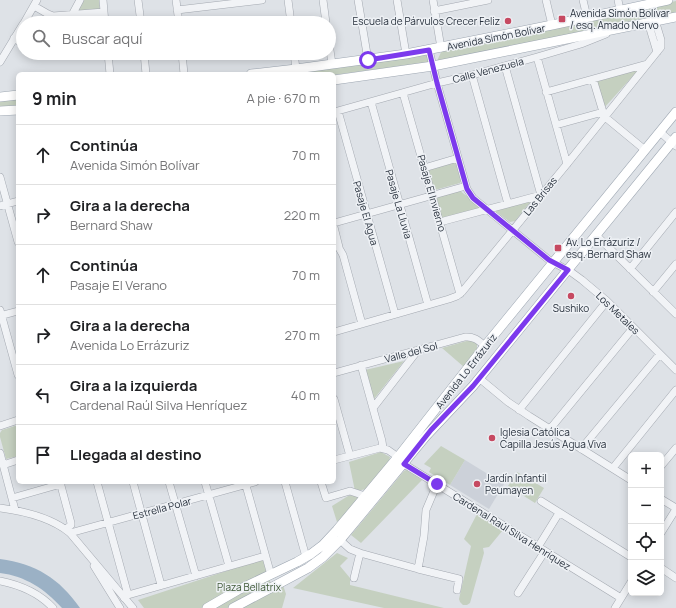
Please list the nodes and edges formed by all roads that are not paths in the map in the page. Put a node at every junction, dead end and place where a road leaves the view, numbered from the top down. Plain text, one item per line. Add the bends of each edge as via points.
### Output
1 (80, 0) edge
2 (103, 0) edge
3 (138, 0) edge
4 (176, 0) edge
5 (262, 0) edge
6 (288, 0) edge
7 (323, 0) edge
8 (358, 0) edge
9 (397, 0) edge
10 (433, 0) edge
11 (488, 0) edge
12 (546, 0) edge
13 (583, 0) edge
14 (618, 0) edge
15 (668, 0) edge
16 (243, 1) edge
17 (36, 3) edge
18 (212, 3) edge
19 (177, 10) junction
20 (620, 10) junction
21 (434, 11) junction
22 (104, 12) junction
23 (72, 15) junction
24 (28, 16) edge
25 (104, 16) edge
26 (140, 16) edge
27 (178, 16) edge
28 (290, 16) edge
29 (325, 16) edge
30 (587, 17) junction
31 (676, 17) edge
32 (652, 21) junction
33 (552, 25) junction
34 (617, 28) junction
35 (16, 35) edge
36 (14, 38) joint
37 (441, 48) junction
38 (429, 50) junction
39 (406, 54) junction
40 (536, 57) junction
41 (109, 60) edge
42 (145, 60) edge
43 (183, 60) edge
44 (295, 60) edge
45 (331, 60) edge
46 (368, 60) junction
47 (0, 62) edge
48 (332, 64) junction
49 (648, 64) junction
50 (432, 66) junction
51 (505, 66) junction
52 (296, 70) junction
53 (110, 72) edge
54 (146, 72) edge
55 (184, 72) edge
56 (276, 72) edge
57 (472, 75) junction
58 (593, 79) junction
59 (336, 80) edge
60 (437, 83) junction
61 (546, 92) junction
62 (403, 93) junction
63 (16, 96) edge
64 (0, 97) edge
65 (371, 102) junction
66 (16, 110) edge
67 (0, 111) edge
68 (336, 112) edge
69 (676, 112) edge
70 (604, 114) junction
71 (556, 125) junction
72 (660, 132) junction
73 (675, 142) edge
74 (645, 150) junction
75 (458, 158) junction
76 (567, 164) junction
77 (424, 168) junction
78 (0, 177) edge
79 (466, 186) junction
80 (432, 195) junction
81 (541, 195) junction
82 (16, 202) edge
83 (399, 204) junction
84 (508, 204) junction
85 (4, 205) edge
86 (487, 209) junction
87 (676, 212) edge
88 (366, 214) junction
89 (336, 222) edge
90 (440, 222) junction
91 (513, 230) junction
92 (336, 235) edge
93 (596, 235) junction
94 (16, 237) edge
95 (336, 250) edge
96 (554, 262) junction
97 (676, 264) edge
98 (630, 269) junction
99 (568, 270) junction
100 (653, 292) junction
101 (460, 294) junction
102 (607, 301) junction
103 (428, 305) junction
104 (16, 311) edge
105 (1, 314) edge
106 (395, 314) junction
107 (676, 314) edge
108 (362, 324) junction
109 (633, 328) junction
110 (336, 331) edge
111 (486, 346) junction
112 (418, 350) junction
113 (660, 354) junction
114 (361, 366) junction
115 (16, 368) edge
116 (676, 370) edge
117 (336, 372) edge
118 (479, 378) junction
119 (676, 390) edge
120 (336, 406) edge
121 (373, 408) junction
122 (519, 410) junction
123 (16, 421) edge
124 (0, 426) edge
125 (550, 429) junction
126 (383, 448) junction
127 (676, 448) edge
128 (581, 449) junction
129 (0, 453) edge
130 (350, 456) junction
131 (336, 460) edge
132 (401, 460) junction
133 (16, 461) edge
134 (664, 462) edge
135 (3, 464) junction
136 (613, 468) junction
137 (628, 478) edge
138 (57, 484) edge
139 (60, 484) edge
140 (98, 484) edge
141 (134, 484) edge
142 (170, 484) edge
143 (206, 484) edge
144 (242, 484) edge
145 (245, 484) edge
146 (285, 484) edge
147 (322, 484) edge
148 (437, 484) junction
149 (209, 495) junction
150 (365, 496) junction
151 (12, 498) junction
152 (541, 501) dead end
153 (664, 501) edge
154 (175, 504) junction
155 (0, 508) edge
156 (676, 508) edge
157 (15, 510) junction
158 (142, 513) junction
159 (559, 513) junction
160 (108, 523) junction
161 (664, 528) edge
162 (68, 531) junction
163 (340, 540) junction
164 (542, 549) junction
165 (360, 553) junction
166 (88, 555) junction
167 (628, 555) edge
168 (266, 556) junction
169 (306, 557) junction
170 (229, 566) junction
171 (418, 569) junction
172 (664, 570) edge
173 (271, 574) junction
174 (196, 576) junction
175 (354, 578) dead end
176 (676, 578) edge
177 (0, 581) edge
178 (162, 586) junction
179 (628, 587) edge
180 (457, 590) dead end
181 (518, 593) dead end
182 (126, 596) junction
183 (621, 598) junction
184 (53, 608) edge
185 (120, 608) edge
186 (132, 608) edge
187 (207, 608) edge
188 (233, 608) edge
189 (615, 608) edge

1 - 23 street
2 - 22 street
3 - 26 street
4 - 19 street
5 - 16 street
6 - 28 street
7 - 29 street
8 - 46 street
9 - 39 street
10 - 21 street
11 - 21 street
12 - 33 street
13 - 30 street
14 - 20 street
15 - 20 main road, Avenida Simón Bolívar
16 - 18 street
17 - 23 street via 51,16
17 - 24 street
18 - 19 street
19 - 27 street
20 - 30 main road, Avenida Simón Bolívar
21 - 37 street
22 - 23 street
22 - 25 street
30 - 33 main road, Avenida Simón Bolívar
31 - 32 main road, Avenida Simón Bolívar
32 - 34 main road, Avenida Simón Bolívar
32 - 49 street, Las Brisas via 657,52
33 - 37 main road, Avenida Simón Bolívar
34 - 40 street, Calle Venezuela via 588,41
34 - 50 main road, Avenida Simón Bolívar
35 - 36 street
36 - 47 street
37 - 38 main road, Avenida Simón Bolívar
38 - 39 main road, Avenida Simón Bolívar
38 - 50 street
39 - 46 main road, Avenida Simón Bolívar
40 - 51 street, Calle Venezuela
40 - 61 street
41 - 53 street
42 - 54 street
43 - 55 street
44 - 52 street
45 - 48 street
46 - 48 main road, Avenida Simón Bolívar
48 - 52 main road, Avenida Simón Bolívar
49 - 58 street
49 - 70 street, Las Brisas
50 - 59 main road, Avenida Simón Bolívar
50 - 60 street
51 - 57 street, Calle Venezuela
51 - 81 street
52 - 56 main road, Avenida Simón Bolívar
57 - 60 street, Calle Venezuela
57 - 84 street
58 - 61 street
58 - 70 street
60 - 62 street, Calle Venezuela
60 - 75 street
61 - 71 street
62 - 65 street, Calle Venezuela
62 - 77 street, Pasaje El Invierno
63 - 64 main road
65 - 68 street, Calle Venezuela
65 - 83 street, Pasaje La Lluvia
66 - 67 main road
68 - 88 street, Pasaje El Agua
69 - 72 main road, Avenida Lo Errázuriz
70 - 71 street
70 - 74 street
70 - 76 street, Las Brisas
71 - 76 street
72 - 73 street
72 - 74 main road, Avenida Lo Errázuriz
73 - 93 main road, Avenida Lo Errázuriz
74 - 96 main road, Avenida Lo Errázuriz
75 - 77 street
75 - 79 street
76 - 81 street, Las Brisas
77 - 80 street, Pasaje El Invierno
78 - 85 street
79 - 80 street
79 - 86 street, Los Metales via 471,196
80 - 83 street
80 - 90 street, Pasaje El Invierno
81 - 84 street
81 - 91 street, Las Brisas
82 - 85 street
83 - 88 street
83 - 103 street, Pasaje La Lluvia
84 - 86 street
85 - 94 street
86 - 90 street
86 - 91 street, Los Metales
87 - 98 street
88 - 89 street
88 - 106 street, Pasaje El Agua
90 - 101 street, Pasaje El Invierno
91 - 96 street, Los Metales
91 - 101 street, Las Brisas
92 - 95 street via 339,247
93 - 98 street
93 - 99 main road, Avenida Lo Errázuriz
95 - 108 street via 343,255
96 - 99 street, Los Metales
96 - 111 main road, Avenida Lo Errázuriz
97 - 100 street
98 - 100 street
99 - 102 street, Los Metales
99 - 118 main road, Avenida Lo Errázuriz
100 - 107 street
101 - 103 street, Las Brisas
102 - 109 street, Los Metales
102 - 122 street
103 - 106 street, Las Brisas
104 - 105 street
105 - 115 street
106 - 108 street, Las Brisas
108 - 110 street, Las Brisas
109 - 113 street, Los Metales
109 - 125 street
111 - 112 street, Valle del Sol via 467,336
111 - 132 main road, Avenida Lo Errázuriz
112 - 114 street, Valle del Sol
112 - 121 street
113 - 116 street, Los Metales
113 - 128 street
114 - 117 street, Valle del Sol
114 - 121 street
118 - 122 street
118 - 132 main road, Avenida Lo Errázuriz
119 - 136 street
120 - 130 street
121 - 126 street
122 - 125 street
123 - 124 street
125 - 128 street
126 - 130 street
126 - 132 street
127 - 134 street
128 - 136 street
129 - 135 street
130 - 131 street
132 - 148 street, Cardenal Raúl Silva Henríquez
132 - 150 main road, Avenida Lo Errázuriz
132 - 163 main road, Avenida Lo Errázuriz
133 - 135 street
135 - 151 street
136 - 137 street
138 - 151 street
139 - 162 street via 71,523
140 - 160 street
141 - 158 street
142 - 154 street
143 - 149 street
144 - 149 street, Estrella Polar
145 - 168 street
146 - 169 street
147 - 150 street via 326,498 350,491
148 - 164 street, Cardenal Raúl Silva Henríquez
148 - 171 street via 426,510
149 - 154 street, Estrella Polar
149 - 170 street
150 - 169 main road, Avenida Lo Errázuriz via 328,540
151 - 157 street
152 - 159 street
153 - 156 street
154 - 158 street, Estrella Polar
154 - 174 street
155 - 157 street
156 - 161 street
157 - 162 street via 51,521
158 - 160 street, Estrella Polar
158 - 178 street
159 - 164 street
159 - 167 street
160 - 162 street, Estrella Polar
160 - 182 street
162 - 166 street
163 - 165 street via 350,549
163 - 188 main road, Avenida Lo Errázuriz via 308,568
164 - 181 street
164 - 183 street, Cardenal Raúl Silva Henríquez
165 - 171 street
165 - 175 street
166 - 182 street
166 - 185 street
168 - 170 street
168 - 173 street
169 - 173 main road, Avenida Lo Errázuriz
170 - 174 street
171 - 180 street via 459,579
172 - 176 street
173 - 187 main road, Avenida Lo Errázuriz
174 - 178 street
177 - 184 street via 24,588
178 - 182 street
179 - 183 street
182 - 186 street
183 - 189 street

